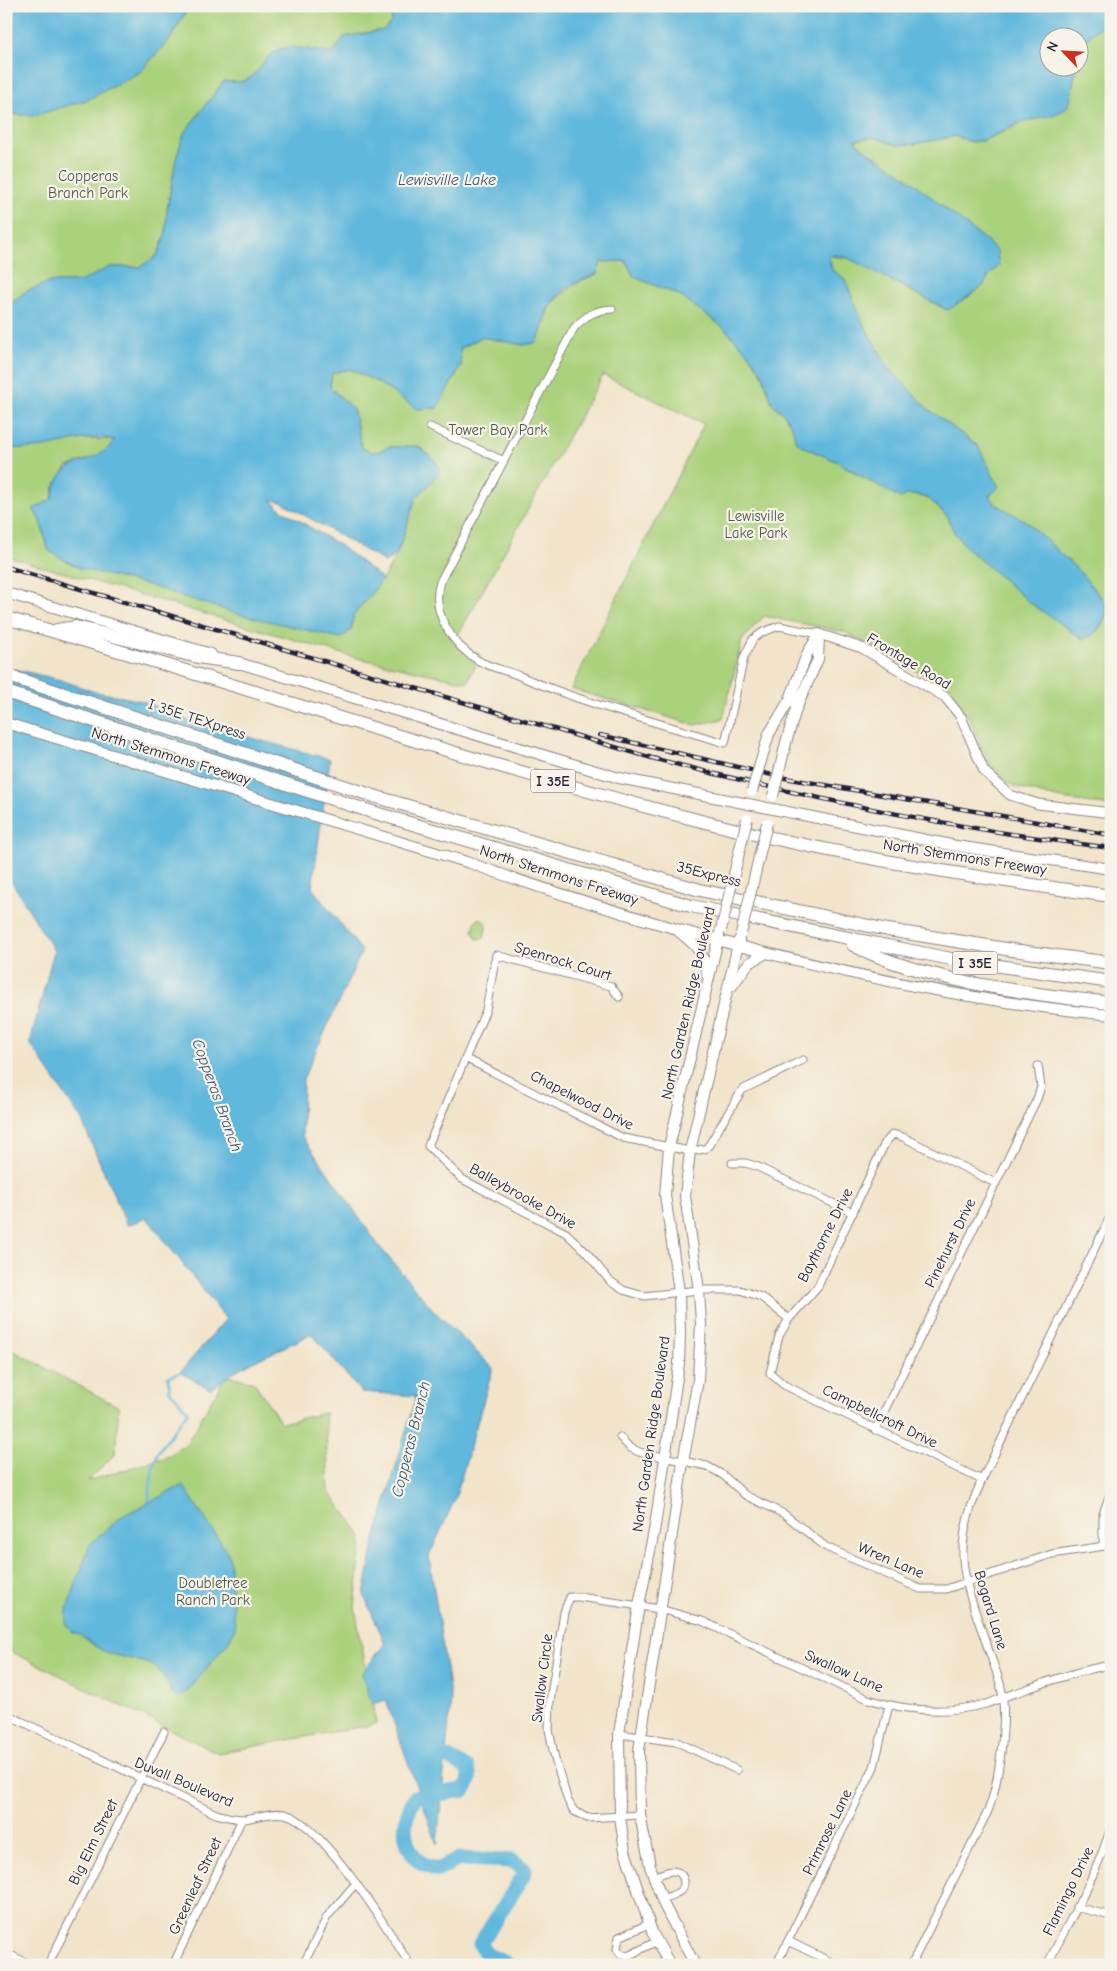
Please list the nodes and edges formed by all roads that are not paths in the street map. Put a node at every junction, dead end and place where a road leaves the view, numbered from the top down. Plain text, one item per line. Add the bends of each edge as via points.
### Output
1 (612, 308) dead end
2 (430, 428) dead end
3 (504, 461) junction
4 (6, 593) edge
5 (6, 618) edge
6 (52, 631) junction
7 (819, 634) junction
8 (239, 663) junction
9 (6, 675) edge
10 (6, 692) edge
11 (6, 723) edge
12 (377, 796) joint
13 (750, 802) junction
14 (770, 808) junction
15 (1111, 813) edge
16 (1111, 869) edge
17 (1111, 896) edge
18 (673, 928) junction
19 (840, 938) junction
20 (718, 941) junction
21 (738, 946) junction
22 (766, 953) junction
23 (496, 955) joint
24 (1111, 963) edge
25 (1111, 982) edge
26 (708, 983) junction
27 (727, 993) junction
28 (619, 997) dead end
29 (1111, 1003) edge
30 (1111, 1015) edge
31 (467, 1059) junction
32 (802, 1060) dead end
33 (1038, 1066) dead end
34 (669, 1147) junction
35 (690, 1151) junction
36 (732, 1163) dead end
37 (994, 1183) junction
38 (853, 1213) junction
39 (1111, 1215) edge
40 (699, 1290) junction
41 (679, 1292) junction
42 (789, 1319) junction
43 (770, 1373) joint
44 (875, 1430) junction
45 (620, 1436) dead end
46 (665, 1459) junction
47 (683, 1462) junction
48 (982, 1480) junction
49 (1111, 1491) edge
50 (1107, 1545) edge
51 (966, 1583) junction
52 (639, 1605) junction
53 (660, 1609) junction
54 (1111, 1665) edge
55 (1003, 1697) junction
56 (889, 1706) junction
57 (6, 1714) edge
58 (164, 1732) dead end
59 (619, 1734) junction
60 (640, 1736) junction
61 (737, 1770) dead end
62 (139, 1779) junction
63 (640, 1815) junction
64 (620, 1817) junction
65 (242, 1819) junction
66 (1111, 1828) edge
67 (654, 1877) junction
68 (356, 1882) junction
69 (661, 1899) junction
70 (1076, 1907) junction
71 (1111, 1916) edge
72 (649, 1924) junction
73 (788, 1940) junction
74 (657, 1941) junction
75 (6, 1953) edge
76 (31, 1965) edge
77 (48, 1965) edge
78 (173, 1965) edge
79 (303, 1965) edge
80 (410, 1965) edge
81 (670, 1965) edge
82 (695, 1965) edge
83 (776, 1965) edge
84 (837, 1965) edge
85 (912, 1965) edge
86 (1046, 1965) edge

1 - 3 street via 586,316 574,328
2 - 3 street
3 - 7 street via 437,592 442,618 453,640 478,661 542,686 725,743 744,657 753,639 779,626
4 - 8 main road, North Stemmons Freeway
5 - 6 highway, North Stemmons Freeway / I 35E
6 - 8 highway via 76,628 198,657
6 - 17 highway, North Stemmons Freeway / I 35E via 523,773 708,823 910,866
7 - 13 main road, North Garden Ridge Boulevard, bridge via 807,654 790,699 769,734
7 - 14 main road, bridge via 818,659 796,709
7 - 15 street, Frontage Road via 862,648 945,697 961,717 984,771 1010,795 1038,804
8 - 13 main road, North Stemmons Freeway via 619,778
9 - 12 highway, I 35E TEXpress
10 - 19 highway, North Stemmons Freeway / I 35E via 372,812 691,906
11 - 18 main road, North Stemmons Freeway
12 - 24 highway, 35Express via 700,890 888,930
13 - 14 main road, North Stemmons Freeway
13 - 20 main road, North Garden Ridge Boulevard, bridge
14 - 16 main road, North Stemmons Freeway via 956,846
14 - 21 main road, bridge
18 - 20 main road, North Stemmons Freeway
18 - 26 main road via 700,949
19 - 25 highway, North Stemmons Freeway / I 35E via 987,965
19 - 29 highway via 880,958 961,980
20 - 21 main road, North Stemmons Freeway
20 - 26 main road, North Garden Ridge Boulevard
21 - 22 main road, North Stemmons Freeway
21 - 27 main road
22 - 27 main road via 744,968
22 - 30 main road, North Stemmons Freeway via 886,982
23 - 28 street, Spenrock Court via 610,986
23 - 31 street, Balleybrooke Drive via 486,1010
26 - 34 main road, North Garden Ridge Boulevard
27 - 35 main road
31 - 34 street, Chapelwood Drive via 623,1138
31 - 41 street, Balleybrooke Drive via 428,1146 462,1179 566,1233 610,1281 623,1290 644,1296
32 - 35 street via 742,1090 709,1146
33 - 37 street, Pinehurst Drive via 1041,1087 1037,1098
34 - 35 street, Chapelwood Drive
34 - 41 main road, North Garden Ridge Boulevard via 665,1195
35 - 40 main road via 685,1196
36 - 38 street via 756,1166
37 - 38 street, Baythorne Drive via 893,1134 885,1143
37 - 44 street, Pinehurst Drive
38 - 42 street, Baythorne Drive via 818,1286
39 - 48 street, Bogard Lane
40 - 41 street, Balleybrooke Drive
40 - 42 street, Balleybrooke Drive via 752,1292
40 - 47 main road via 698,1380
41 - 46 main road, North Garden Ridge Boulevard via 678,1364
42 - 43 street, Baythorne Drive via 779,1336
43 - 44 street, Campbellcroft Drive via 784,1385
44 - 48 street, Campbellcroft Drive
45 - 46 street, Wren Lane via 628,1447
46 - 47 street, Wren Lane
46 - 52 main road, North Garden Ridge Boulevard
47 - 51 street, Wren Lane via 707,1466 723,1475 745,1495 784,1514 826,1547 903,1582 933,1591
47 - 53 main road
48 - 51 street, Bogard Lane via 966,1517 962,1540
49 - 50 street via 1103,1514
50 - 51 street, Wren Lane via 1052,1554
51 - 55 street, Bogard Lane
52 - 53 street, Swallow Circle
52 - 59 main road, North Garden Ridge Boulevard
52 - 64 street, Swallow Circle via 570,1597 564,1612 550,1700 550,1741 568,1802 574,1811 587,1818
53 - 56 street, Swallow Lane via 702,1621
53 - 60 main road
54 - 55 street, Swallow Lane
55 - 56 street, Swallow Lane via 988,1704 958,1710
55 - 85 street, Bogard Lane via 1003,1721 992,1799
56 - 73 street, Primrose Lane via 874,1767
57 - 62 street, Duvall Boulevard
58 - 62 street, Big Elm Street
59 - 60 street
59 - 64 main road, North Garden Ridge Boulevard
60 - 61 street via 678,1742
60 - 63 main road
62 - 65 street, Duvall Boulevard via 216,1814
62 - 77 street, Big Elm Street
63 - 64 street, Swallow Circle
63 - 67 main road
64 - 72 main road, North Garden Ridge Boulevard via 625,1851
65 - 68 street, Duvall Boulevard via 275,1813 300,1819
65 - 78 street, Greenleaf Street
66 - 70 street, Flamingo Drive
67 - 69 main road
67 - 69 street via 675,1871 683,1878 681,1890
68 - 79 street via 327,1917
68 - 80 street, Duvall Boulevard
69 - 82 main road
70 - 71 street
70 - 86 street, Flamingo Drive
72 - 74 main road, North Garden Ridge Boulevard
72 - 74 street via 620,1937 617,1948 628,1956
73 - 83 street, Primrose Lane
73 - 84 street
74 - 81 main road, North Garden Ridge Boulevard
75 - 76 street

